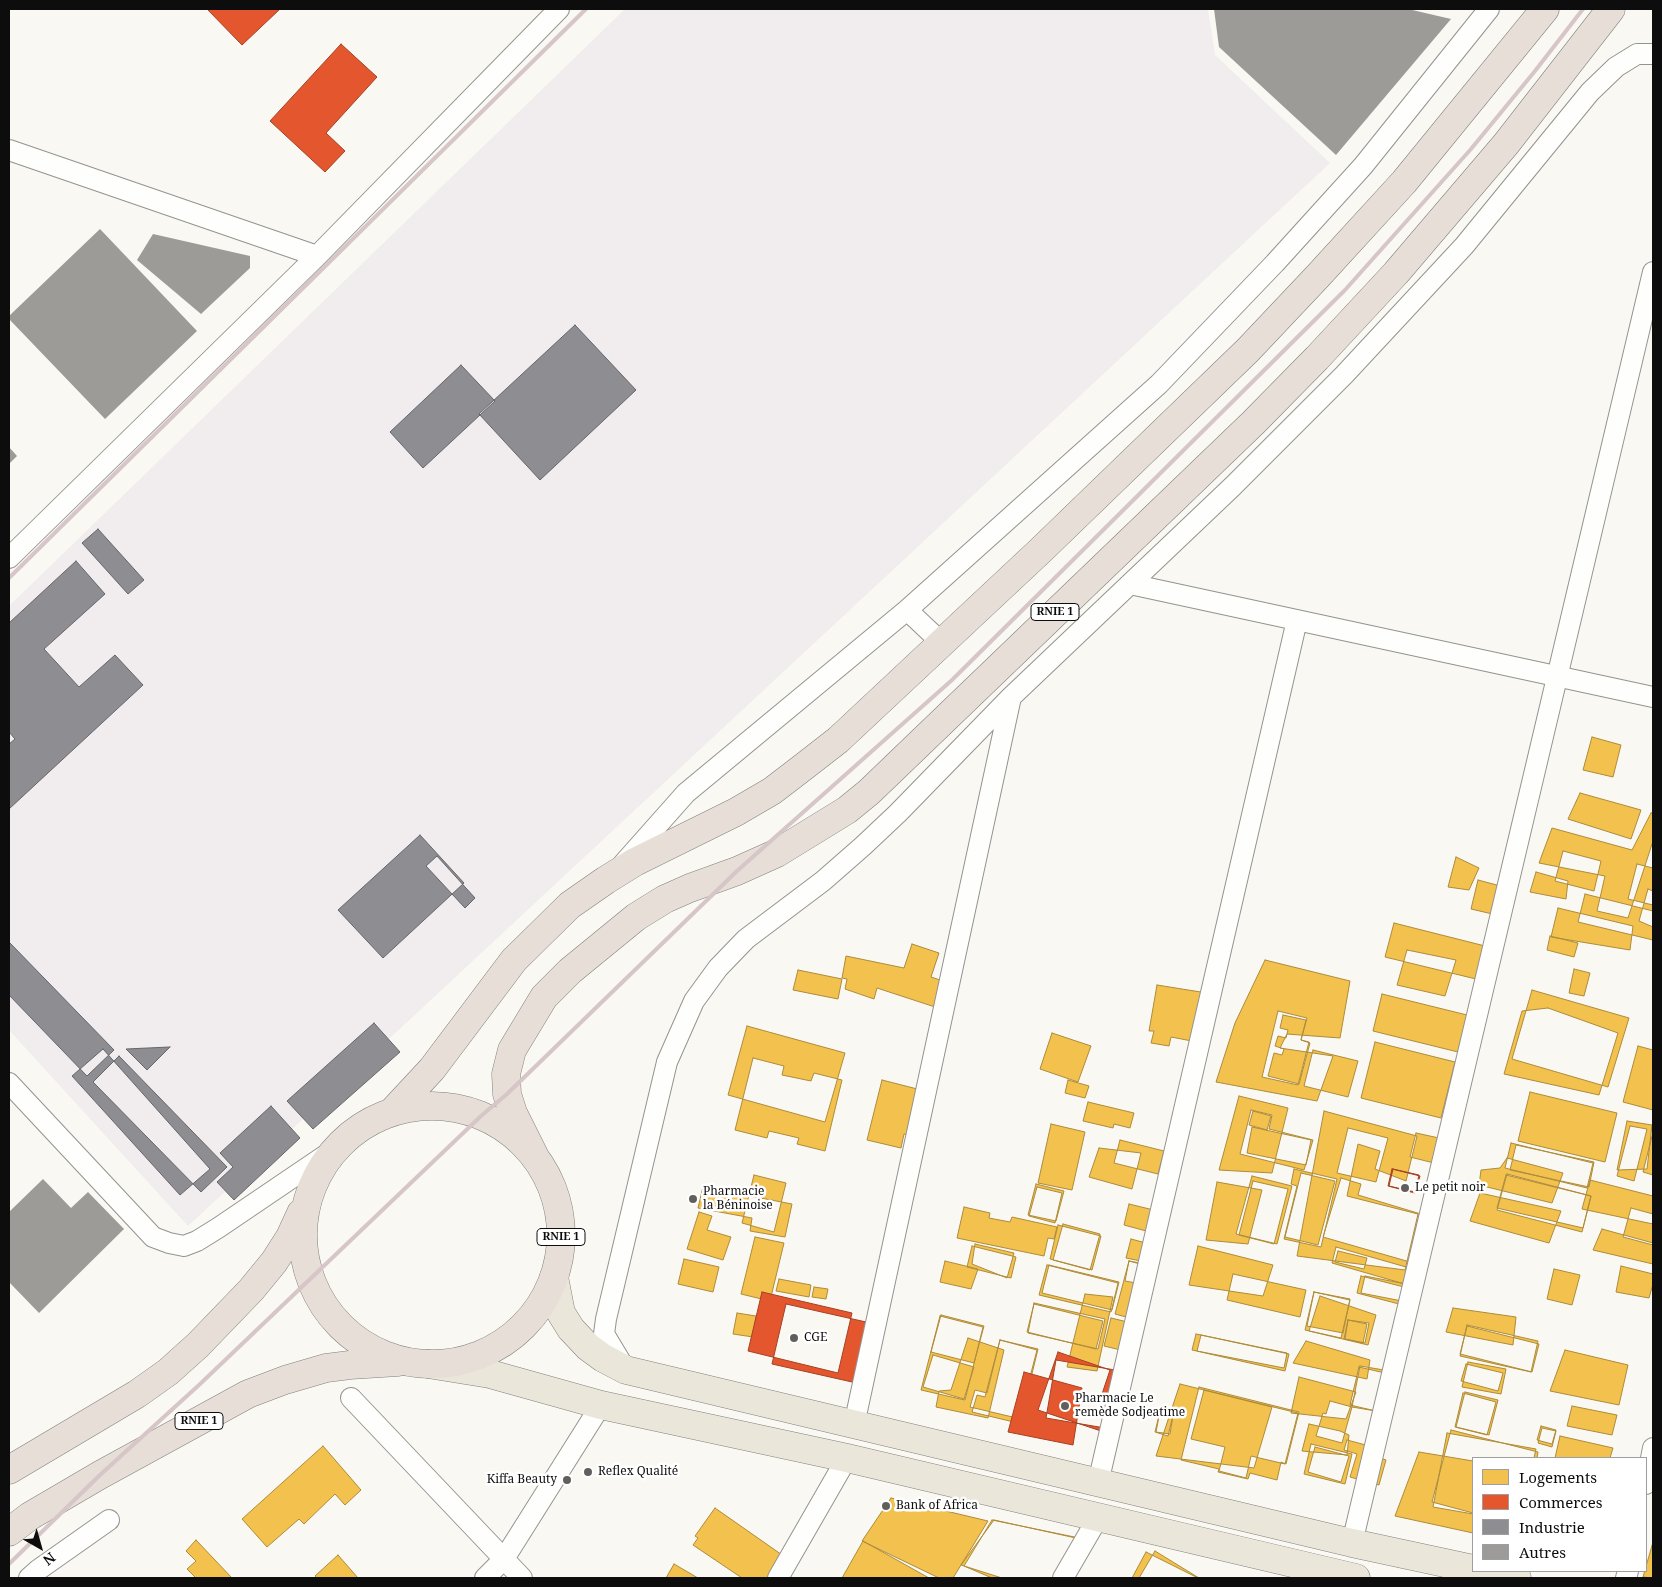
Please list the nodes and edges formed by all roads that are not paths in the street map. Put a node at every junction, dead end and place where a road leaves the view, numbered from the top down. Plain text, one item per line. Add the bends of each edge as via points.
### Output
1 (559, 9) edge
2 (1488, 9) edge
3 (1545, 9) edge
4 (1611, 9) edge
5 (1653, 54) edge
6 (9, 150) edge
7 (317, 256) junction
8 (1653, 272) edge
9 (9, 558) edge
10 (1130, 584) junction
11 (907, 610) junction
12 (1297, 620) junction
13 (942, 644) junction
14 (1558, 676) junction
15 (1653, 696) edge
16 (1011, 697) junction
17 (612, 876) junction
18 (9, 1083) edge
19 (392, 1112) junction
20 (339, 1146) junction
21 (535, 1157) junction
22 (307, 1201) junction
23 (554, 1277) junction
24 (418, 1363) junction
25 (626, 1370) junction
26 (351, 1398) dead end
27 (601, 1405) junction
28 (854, 1425) junction
29 (1653, 1448) edge
30 (846, 1458) junction
31 (9, 1470) edge
32 (1647, 1479) edge
33 (1098, 1483) junction
34 (1099, 1516) junction
35 (109, 1520) dead end
36 (9, 1532) edge
37 (1352, 1543) junction
38 (504, 1559) junction
39 (1472, 1569) edge
40 (1487, 1572) edge
41 (29, 1578) edge
42 (485, 1578) edge
43 (522, 1578) edge
44 (778, 1578) edge
45 (1063, 1578) edge
46 (1353, 1578) edge
47 (1517, 1578) edge

1 - 7 street
2 - 11 street via 1363,166 1159,384
3 - 13 highway, RNIE 1 via 1404,182 1255,343
4 - 21 highway, RNIE 1 via 1506,144 1396,273 1317,358 1253,424 869,792 847,810 777,853 690,888 636,917 570,971 544,997 512,1050 506,1074 513,1113
5 - 10 street via 1637,54 1616,67 1590,92 1464,246 1402,314 1299,420
6 - 7 street
7 - 9 street
8 - 14 street
10 - 12 street
10 - 16 street
11 - 13 street
11 - 17 street via 686,793
12 - 14 street
12 - 33 street
13 - 17 highway, RNIE 1 via 838,740 772,790
14 - 15 street
14 - 37 street
16 - 25 street via 863,846 746,939 718,968 694,1001 667,1062 606,1319 604,1334
16 - 28 street
17 - 19 highway, RNIE 1 via 570,905 514,960 432,1069
18 - 20 street via 153,1237 184,1246 218,1228
19 - 20 highway, RNIE 1 via 363,1125
19 - 21 highway, RNIE 1 via 423,1106 471,1111 510,1131
20 - 22 highway, RNIE 1 via 320,1172
21 - 23 highway, RNIE 1 via 553,1188 561,1223 559,1260
22 - 24 highway, RNIE 1 via 303,1248 310,1279 323,1304 356,1340 378,1352
22 - 31 highway, RNIE 1 via 274,1262 198,1345 137,1394
23 - 24 highway, RNIE 1 via 537,1309 503,1342 467,1358 444,1363
23 - 25 main road via 561,1313 571,1329 588,1347
24 - 27 main road via 490,1374
24 - 36 highway, RNIE 1 via 326,1368 248,1394 100,1475
25 - 28 main road
26 - 38 street
27 - 30 main road
27 - 38 street
28 - 33 main road
29 - 32 street
30 - 34 main road
30 - 44 street
33 - 37 main road
34 - 45 street
34 - 46 main road
35 - 41 street
37 - 39 main road
38 - 42 street
38 - 43 street
40 - 47 main road

